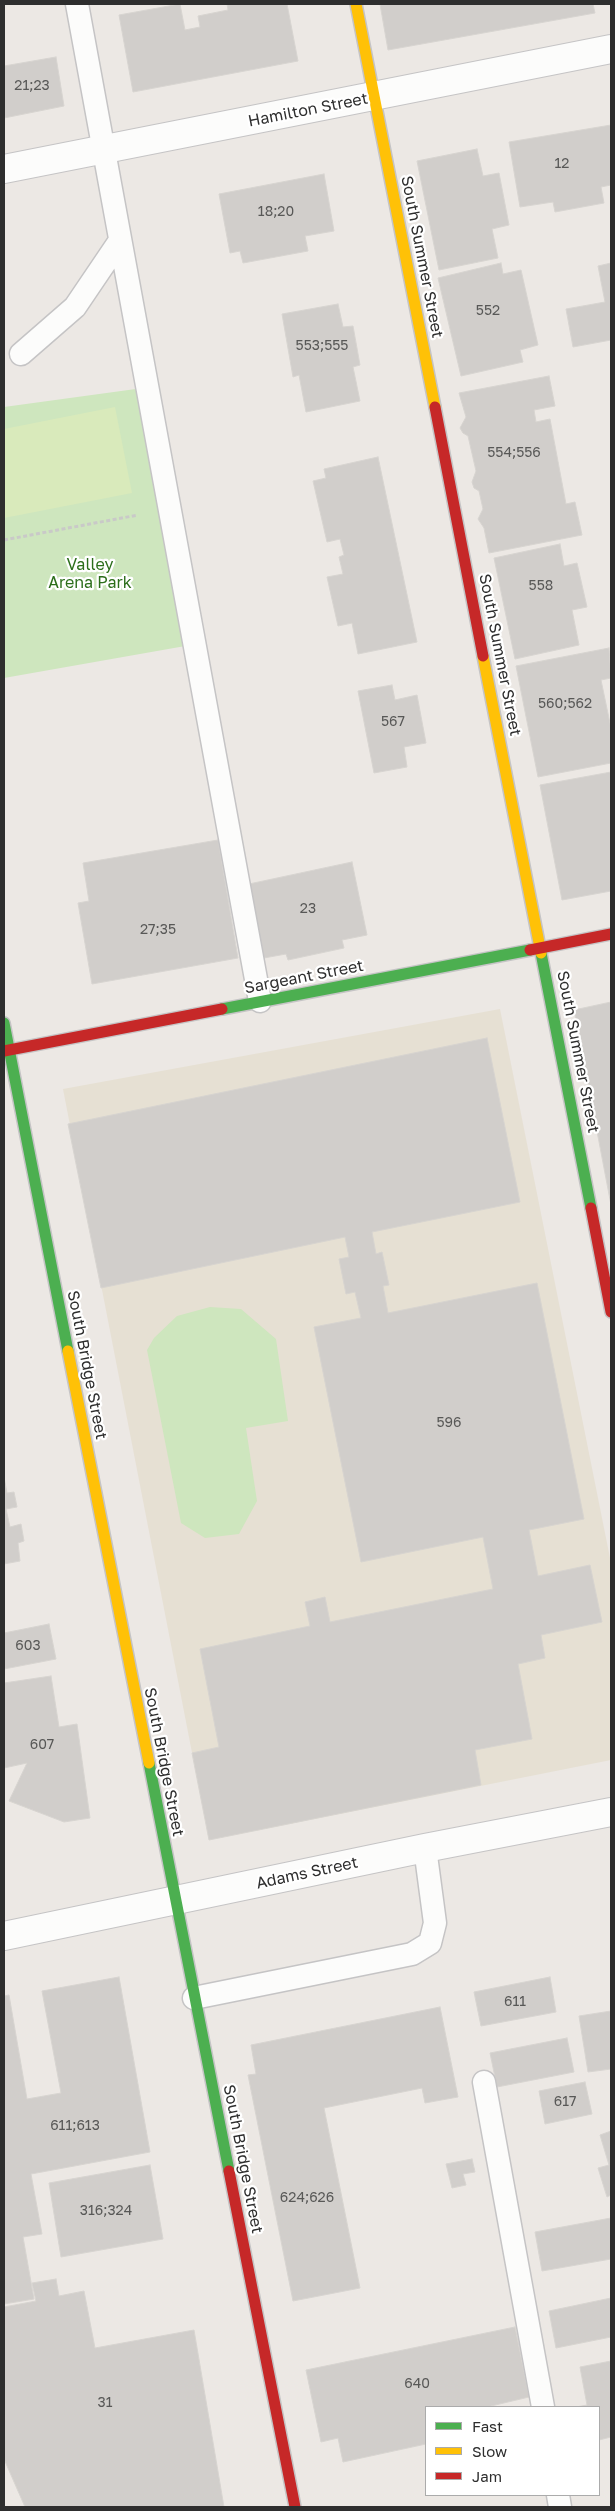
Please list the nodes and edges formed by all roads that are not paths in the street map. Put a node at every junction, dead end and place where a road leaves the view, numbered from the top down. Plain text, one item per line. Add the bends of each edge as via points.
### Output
1 (77, 4) edge
2 (356, 4) edge
3 (611, 49) edge
4 (374, 97) junction
5 (102, 150) junction
6 (4, 169) edge
7 (119, 242) junction
8 (21, 354) dead end
9 (611, 934) edge
10 (541, 948) junction
11 (260, 1002) junction
12 (4, 1023) edge
13 (6, 1051) edge
14 (611, 1312) edge
15 (611, 1812) edge
16 (425, 1848) junction
17 (175, 1901) junction
18 (4, 1936) edge
19 (194, 1998) junction
20 (484, 2082) dead end
21 (543, 2406) edge
22 (295, 2507) edge

1 - 5 lane
2 - 4 street, South Summer Street
3 - 4 street, Hamilton Street
4 - 5 street, Hamilton Street
4 - 10 street, South Summer Street
5 - 6 street, Hamilton Street
5 - 7 lane
7 - 8 lane via 75,307
7 - 11 lane
9 - 10 street, Sargeant Street
10 - 11 street, Sargeant Street
10 - 14 street, South Summer Street
11 - 13 street, Sargeant Street
12 - 13 street, South Bridge Street
13 - 17 street, South Bridge Street
15 - 16 street, Adams Street
16 - 17 street, Adams Street
16 - 19 lane via 436,1923 430,1943 412,1954
17 - 18 street, Adams Street
17 - 19 street, South Bridge Street
19 - 22 street, South Bridge Street
20 - 21 lane

